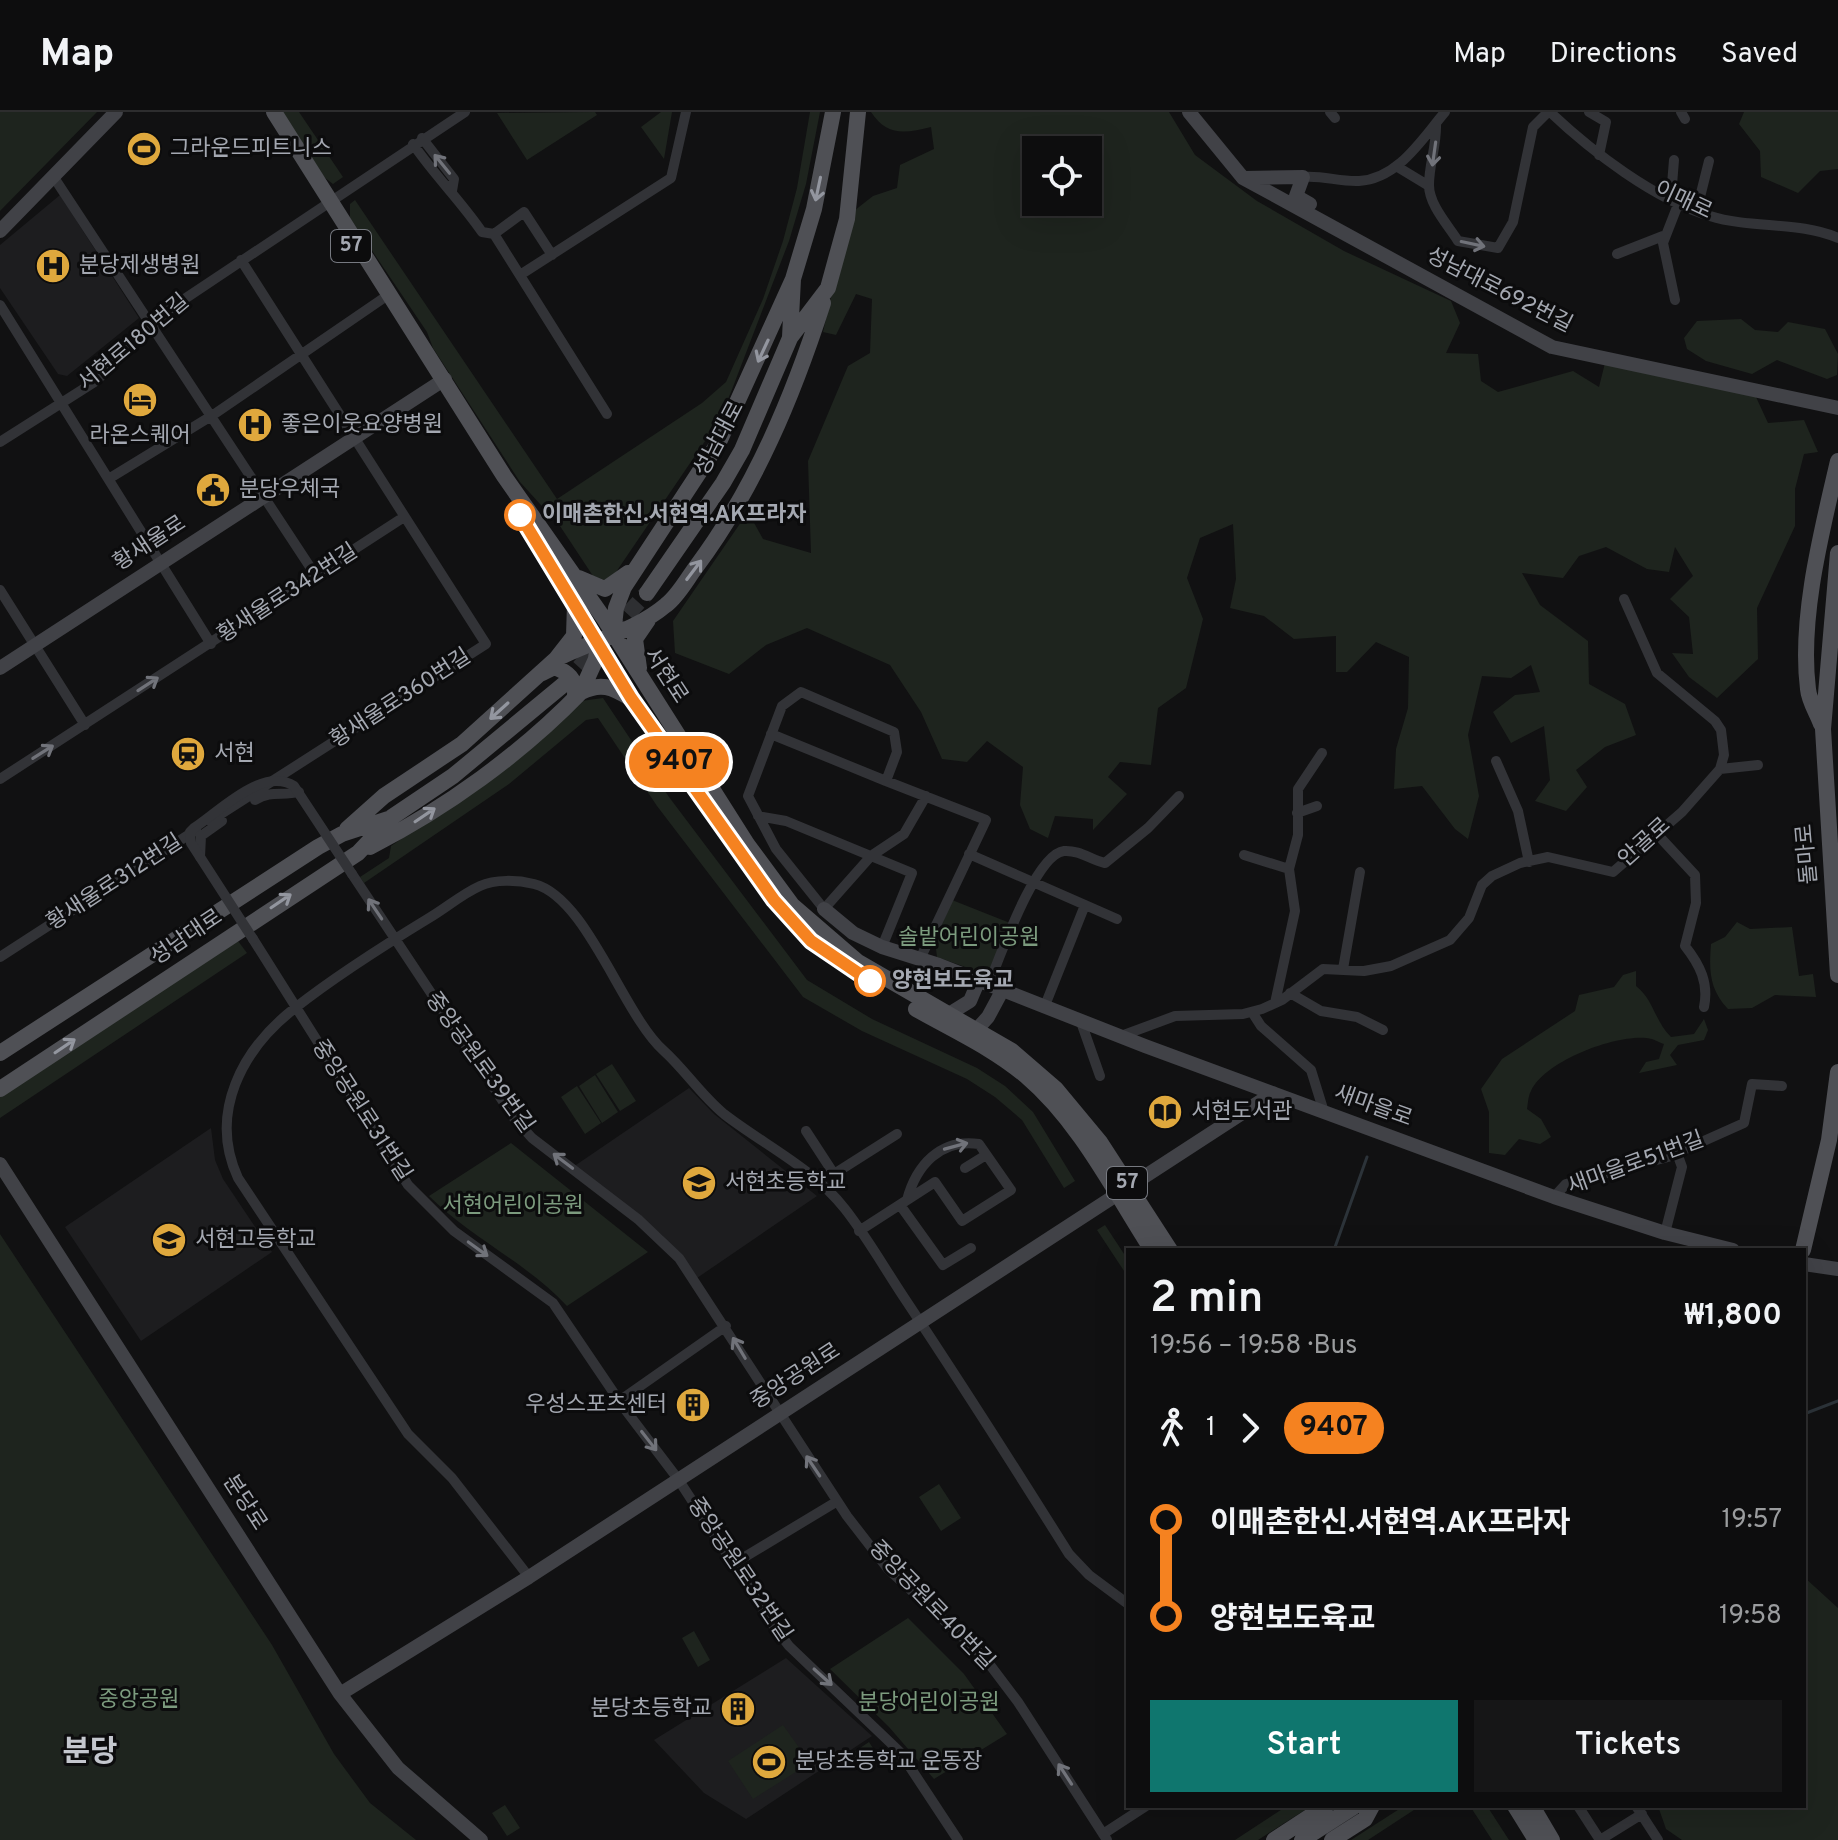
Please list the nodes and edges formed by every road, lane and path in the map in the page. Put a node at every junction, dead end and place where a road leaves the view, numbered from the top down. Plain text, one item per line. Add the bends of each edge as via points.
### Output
1 (116, 112) edge
2 (261, 112) edge
3 (274, 112) edge
4 (465, 112) edge
5 (686, 112) edge
6 (833, 112) edge
7 (859, 112) edge
8 (1189, 112) edge
9 (1445, 112) edge
10 (1549, 112) edge
11 (1589, 112) edge
12 (1436, 123) junction
13 (418, 141) junction
14 (1599, 155) junction
15 (1674, 160) dead end
16 (1709, 161) dead end
17 (1396, 166) junction
18 (53, 176) junction
19 (1303, 177) junction
20 (1243, 178) junction
21 (1429, 186) junction
22 (328, 202) junction
23 (1679, 202) junction
24 (1329, 224) junction
25 (0, 231) edge
26 (494, 234) junction
27 (1663, 236) junction
28 (1838, 238) edge
29 (1617, 254) dead end
30 (552, 255) junction
31 (241, 260) junction
32 (520, 275) junction
33 (793, 279) junction
34 (828, 288) junction
35 (387, 296) junction
36 (1675, 300) dead end
37 (0, 305) edge
38 (153, 327) junction
39 (790, 338) junction
40 (302, 355) junction
41 (441, 381) junction
42 (62, 402) junction
43 (1838, 408) edge
44 (607, 414) dead end
45 (213, 415) junction
46 (353, 437) junction
47 (0, 442) edge
48 (1838, 461) edge
49 (110, 478) junction
50 (264, 495) junction
51 (1838, 498) edge
52 (404, 517) junction
53 (1838, 553) edge
54 (642, 562) junction
55 (162, 563) junction
56 (574, 575) junction
57 (316, 576) junction
58 (0, 590) edge
59 (647, 593) tunnel mouth
60 (1624, 599) dead end
61 (575, 601) junction
62 (669, 603) junction
63 (652, 616) junction
64 (606, 638) junction
65 (211, 644) junction
66 (35, 645) junction
67 (1838, 651) edge
68 (556, 659) junction
69 (0, 668) edge
70 (542, 673) junction
71 (642, 681) junction
72 (563, 685) tunnel mouth
73 (577, 696) junction
74 (631, 698) junction
75 (85, 725) junction
76 (1823, 729) junction
77 (771, 734) junction
78 (1322, 753) dead end
79 (1496, 761) dead end
80 (1758, 765) dead end
81 (1720, 769) junction
82 (0, 779) edge
83 (886, 781) junction
84 (1832, 783) edge
85 (926, 796) junction
86 (1179, 796) dead end
87 (1317, 806) dead end
88 (230, 808) joint
89 (1297, 813) junction
90 (758, 816) junction
91 (392, 817) junction
92 (1656, 833) junction
93 (342, 834) junction
94 (358, 853) junction
95 (969, 854) junction
96 (1244, 855) dead end
97 (871, 856) junction
98 (200, 857) joint
99 (1529, 862) junction
100 (1289, 869) junction
101 (1360, 872) dead end
102 (1032, 882) junction
103 (1085, 905) junction
104 (824, 909) junction
105 (1117, 919) dead end
106 (394, 938) junction
107 (882, 947) junction
108 (0, 957) edge
109 (920, 959) junction
110 (1343, 969) junction
111 (1838, 975) edge
112 (989, 986) junction
113 (1290, 993) junction
114 (1275, 1003) junction
115 (295, 1007) junction
116 (1704, 1007) dead end
117 (1044, 1008) junction
118 (1252, 1012) junction
119 (949, 1014) junction
120 (1081, 1022) junction
121 (1383, 1030) dead end
122 (973, 1034) junction
123 (1121, 1036) junction
124 (0, 1053) edge
125 (1838, 1072) edge
126 (1100, 1076) dead end
127 (1782, 1086) dead end
128 (0, 1089) edge
129 (1273, 1093) junction
130 (1324, 1112) junction
131 (806, 1131) dead end
132 (897, 1134) dead end
133 (1677, 1153) junction
134 (986, 1155) junction
135 (0, 1164) edge
136 (965, 1168) dead end
137 (1122, 1191) junction
138 (1554, 1197) junction
139 (904, 1202) junction
140 (859, 1231) junction
141 (1665, 1233) junction
142 (971, 1248) dead end
143 (1151, 1248) edge
144 (1168, 1248) edge
145 (1725, 1248) edge
146 (1803, 1248) edge
147 (1806, 1264) edge
148 (1838, 1269) edge
149 (920, 1321) junction
150 (726, 1326) junction
151 (619, 1401) junction
152 (779, 1415) junction
153 (678, 1479) junction
154 (836, 1502) junction
155 (733, 1564) junction
156 (529, 1577) junction
157 (1126, 1603) edge
158 (340, 1694) junction
159 (1143, 1808) edge
160 (1323, 1808) edge
161 (1352, 1808) edge
162 (1371, 1808) edge
163 (1516, 1808) edge
164 (1533, 1808) edge
165 (1579, 1808) edge
166 (1639, 1810) edge
167 (1105, 1837) edge
168 (481, 1840) edge
169 (958, 1840) edge
170 (1274, 1840) edge
171 (1302, 1840) edge
172 (1332, 1840) edge
173 (1536, 1840) edge
174 (1552, 1840) edge
175 (1600, 1840) edge
176 (1658, 1840) edge

1 - 18 street
2 - 22 main road, 서현로 / 57
3 - 22 main road, 서현로 / 57
4 - 13 street, 서현로180번길
5 - 30 street via 671,178
6 -> 33 main road, 성남대로 via 820,185
7 - 34 main road, 성남대로 via 847,219
8 - 20 street, 성남대로692번길
9 - 12 street
10 - 14 street, 이매로
21 -> 10 street via 1458,241 1498,248 1513,222 1533,127
11 - 14 street via 1606,122
12 - 17 street
12 -> 21 street
13 - 22 street, 서현로180번길
13 - 26 street via 441,185 452,191 482,232
14 - 23 street, 이매로
15 - 23 street
16 - 23 street via 1700,197
17 - 19 street via 1360,181
17 - 21 street
18 - 25 street
18 - 38 street
19 - 20 street
19 - 24 street via 1296,196 1319,210
20 - 24 street, 성남대로692번길
22 - 31 street, 서현로180번길
22 - 35 main road, 서현로 / 57
23 - 27 street
23 - 28 street, 이매로 via 1710,216
24 - 43 street, 성남대로692번길 via 1552,347
26 - 30 street via 524,212
26 - 32 street
27 - 29 street
27 - 36 street
30 - 32 street
31 - 38 street, 서현로180번길 via 168,310
31 - 40 street, 황새울로360번길
32 - 44 street
33 - 39 main road, 성남대로
33 -> 54 main road via 719,442
34 - 39 main road, 성남대로
62 -> 34 main road via 723,531 757,468 807,354
35 - 40 street
35 - 41 main road, 서현로 / 57
37 - 42 street, 황새울로342번길
38 - 42 street, 서현로180번길 via 96,381
38 - 45 street
39 - 59 main road, 성남대로 via 742,450
40 - 45 street
40 - 46 street, 황새울로360번길
41 - 46 street, 황새울로
41 - 56 main road, 서현로 / 57
41 - 61 main road, 서현로 / 57
42 - 47 street, 서현로180번길
42 - 49 street, 황새울로342번길
45 - 49 street
45 - 50 street
46 - 50 street, 황새울로
46 - 52 street, 황새울로360번길
48 - 76 main road via 1809,615 1808,691
49 - 55 street, 황새울로342번길
50 - 55 street, 황새울로
50 - 57 street
51 - 76 main road, 돌마로 via 1824,568 1818,641 1815,693
52 - 57 street, 황새울로342번길
52 - 88 street, 황새울로360번길 via 486,644
53 - 76 main road, 돌마로
54 - 56 main road via 605,589
54 - 62 main road via 631,584 633,596
54 - 64 main road via 624,587
55 - 65 street, 황새울로342번길
55 - 66 street, 황새울로
56 - 64 main road, 서현로 / 57
57 - 65 street, 황새울로342번길
58 - 66 street
60 - 81 street via 1657,673 1721,730
61 - 64 main road, 서현로 / 57
61 - 68 main road via 574,636
62 - 63 main road
63 - 64 main road
63 - 71 main road via 635,639
64 - 68 main road
64 - 71 main road, 서현로 / 57
64 - 73 main road
64 - 74 main road, 서현로 / 57
75 -> 65 street
66 - 69 street, 황새울로
66 - 75 street
67 - 76 main road via 1835,695
68 - 70 main road
70 - 73 main road via 554,667 567,671
70 -> 93 main road via 462,744 384,796
71 - 119 main road, 서현로 / 57 via 792,905 858,962
72 - 91 main road, 성남대로 via 453,776
73 - 74 main road via 603,685
94 -> 73 main road via 404,829 496,766
74 - 122 main road, 서현로 / 57 via 765,889 811,941 856,974
82 -> 75 street
76 - 84 main road, 돌마로
77 - 83 street
77 - 83 street via 782,706 801,692 894,732 897,752
77 - 90 street via 748,796
78 - 89 street via 1298,789
79 - 99 street via 1518,811
80 - 81 street
81 - 92 street, 안골로
83 - 85 street
84 - 111 main road, 돌마로
85 - 95 street via 986,820
85 - 97 street via 904,834
86 - 102 street via 1105,863 1061,851
87 - 89 street
88 - 108 street, 황새울로312번길
89 - 100 street via 1298,835
90 - 97 street via 786,821
90 - 104 street via 776,849
91 - 93 main road, 성남대로
91 - 94 main road, 성남대로
92 - 99 street, 안골로 via 1613,872 1548,857
92 - 116 street via 1695,875 1696,903 1685,946 1701,968 1707,993
93 - 124 main road, 성남대로
128 -> 94 main road, 성남대로
95 - 102 street
95 - 109 street
96 - 100 street
97 - 104 street
97 - 107 street via 912,873
106 -> 98 street, 중앙공원로39번길, bridge via 288,782 267,780 194,828 189,840
98 - 115 street, 중앙공원로31번길, bridge
99 - 110 street, 안골로 via 1504,869 1482,885 1469,918 1450,940 1391,966
100 - 114 street via 1295,911
101 - 110 street
102 - 103 street
102 - 112 street
103 - 105 street
103 - 117 street
104 - 107 street, 새마을로 via 853,933
106 - 115 street
106 - 140 street via 480,886 518,882 549,890 566,904 648,1030 697,1088 808,1172
150 -> 106 street, 중앙공원로39번길 via 660,1239 514,1118
107 - 109 street, 새마을로
109 - 112 street, 새마을로
110 - 113 street, 안골로 via 1323,969
112 - 117 street, 새마을로
112 - 119 street
112 - 122 street
113 - 114 street, 안골로
113 - 121 street via 1321,1011 1357,1017
114 - 118 street, 안골로
115 -> 151 street, 중앙공원로31번길 via 408,1185 454,1231 553,1303
115 - 156 street via 258,1043 238,1076 226,1121 229,1158 408,1434 452,1478
117 - 120 street, 새마을로
118 - 123 street, 안골로 via 1175,1016
118 - 130 street via 1311,1070
119 - 122 main road, 서현로 / 57
120 - 123 street, 새마을로
120 - 126 street
122 - 137 main road, 서현로 / 57 via 1049,1098
123 - 129 street, 새마을로
125 - 146 main road via 1829,1140
127 - 133 street, 새마을로51번길 via 1752,1084 1744,1123
129 - 130 street, 새마을로
129 - 137 street, 중앙공원로
130 - 138 street, 새마을로
131 - 132 street via 834,1174
133 - 138 street, 새마을로51번길 via 1566,1184
133 - 141 street via 1682,1167
134 - 136 street
139 -> 134 street via 920,1168 936,1153 965,1143 979,1144
134 - 139 street via 1011,1190 995,1194 962,1221 935,1182
135 - 158 street, 분당로
137 - 143 main road, 서현로 / 57
137 - 144 main road, 서현로 / 57
137 - 149 street, 중앙공원로
138 - 141 street, 새마을로
139 - 140 street
139 - 142 street via 943,1265
140 - 149 street
141 - 145 street, 새마을로
147 - 148 street
149 - 152 street, 중앙공원로
149 - 157 street via 1069,1554
150 - 151 street
152 -> 150 street, 중앙공원로39번길
151 -> 153 street, 중앙공원로31번길
152 - 153 street, 중앙공원로
154 -> 152 street, 중앙공원로40번길
153 - 155 street, 중앙공원로32번길
153 - 156 street, 중앙공원로
154 - 155 street
167 -> 154 street, 중앙공원로40번길 via 984,1657 888,1569
155 -> 169 street, 중앙공원로32번길 via 789,1646 900,1752
156 - 158 street, 중앙공원로
158 - 168 street, 분당로 via 398,1768
159 - 167 street
160 - 170 main road
161 - 171 main road
162 - 172 main road via 1365,1819
163 - 173 main road
164 - 174 main road
165 - 175 street
166 - 175 street
166 - 176 street

